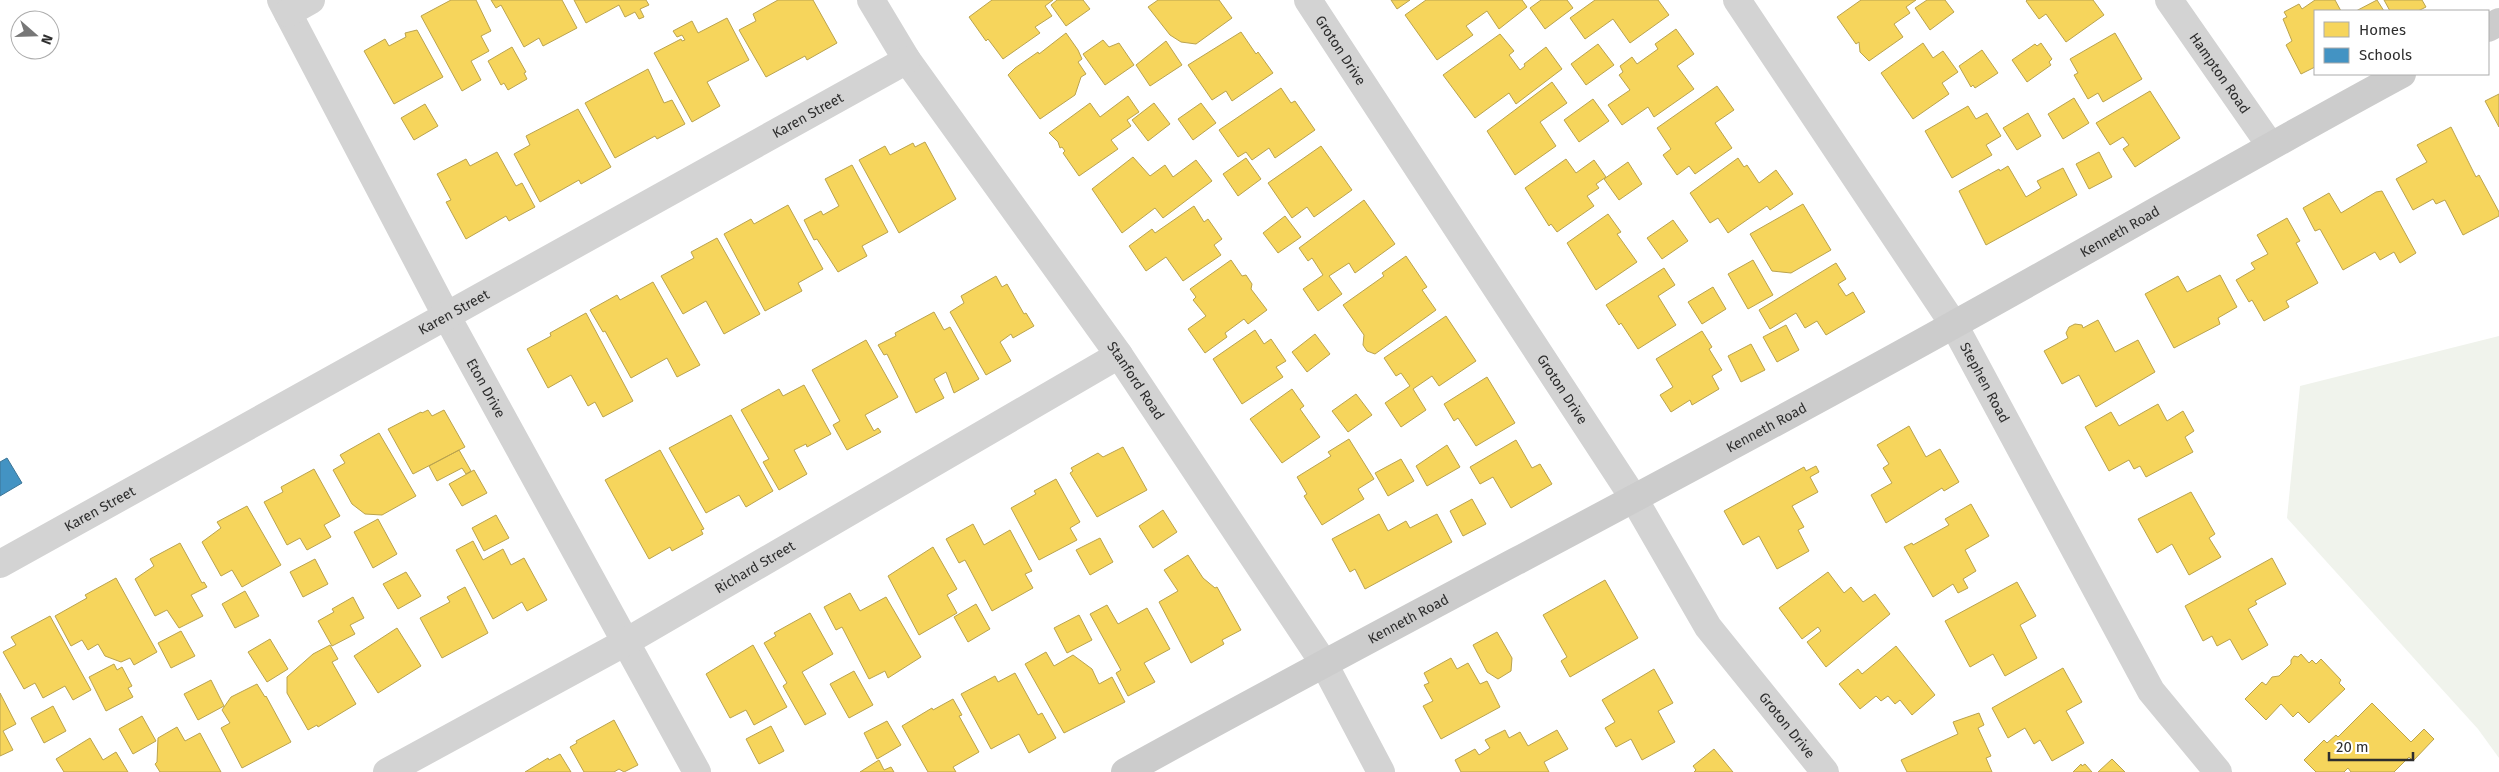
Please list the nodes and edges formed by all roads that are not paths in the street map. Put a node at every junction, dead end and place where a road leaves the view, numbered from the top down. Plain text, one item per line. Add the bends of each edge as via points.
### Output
1 (872, 0) edge
2 (1308, 0) edge
3 (1737, 0) edge
4 (2169, 0) edge
5 (293, 4) edge
6 (907, 60) junction
7 (2400, 75) edge
8 (2270, 145) junction
9 (446, 315) junction
10 (1954, 325) junction
11 (1119, 355) junction
12 (1633, 497) junction
13 (0, 564) edge
14 (624, 643) junction
15 (1323, 662) junction
16 (387, 772) edge
17 (697, 772) edge
18 (1125, 772) edge
19 (1381, 772) edge
20 (1825, 772) edge
21 (2218, 772) edge

1 - 6 street, Stanford Road
2 - 12 street, Groton Drive
3 - 10 street, Stephen Road
4 - 8 street, Hampton Road
5 - 9 street, Eton Drive
6 - 9 street, Karen Street
6 - 11 street, Stanford Road
7 - 8 street, Kenneth Road
8 - 10 street, Kenneth Road
9 - 13 street, Karen Street
9 - 14 street, Eton Drive
10 - 12 street, Kenneth Road
10 - 21 street, Stephen Road via 2151,691
11 - 14 street, Richard Street
11 - 15 street, Stanford Road
12 - 15 street, Kenneth Road
12 - 20 street, Groton Drive via 1708,627
14 - 16 street, Richard Street
14 - 17 street, Eton Drive
15 - 18 street, Kenneth Road
15 - 19 street, Stanford Road

